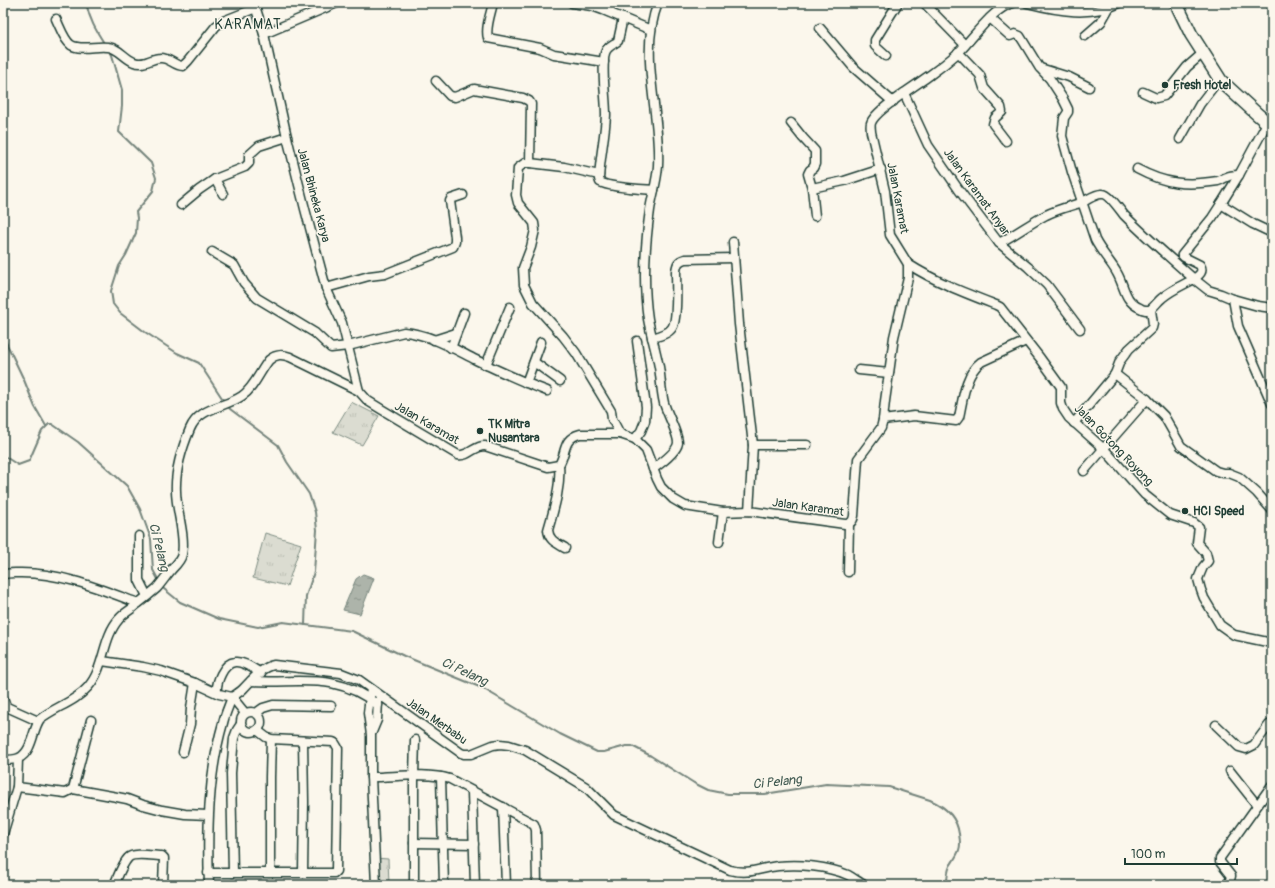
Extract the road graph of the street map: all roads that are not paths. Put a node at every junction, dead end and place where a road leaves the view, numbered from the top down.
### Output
1 (337, 3) edge
2 (493, 3) edge
3 (572, 3) edge
4 (612, 3) edge
5 (658, 3) edge
6 (898, 3) edge
7 (924, 3) edge
8 (1013, 3) edge
9 (1027, 3) edge
10 (1120, 3) edge
11 (1176, 3) edge
12 (255, 6) edge
13 (1109, 8) junction
14 (609, 12) junction
15 (623, 18) junction
16 (990, 18) junction
17 (56, 19) dead end
18 (820, 28) dead end
19 (651, 30) junction
20 (264, 34) junction
21 (1085, 36) dead end
22 (964, 45) junction
23 (958, 52) junction
24 (1203, 53) junction
25 (886, 56) dead end
26 (604, 62) junction
27 (1039, 68) junction
28 (1220, 78) junction
29 (436, 81) dead end
30 (1089, 88) dead end
31 (1143, 92) dead end
32 (904, 93) junction
33 (893, 102) junction
34 (791, 124) dead end
35 (1269, 125) edge
36 (287, 137) junction
37 (1180, 139) dead end
38 (1006, 141) dead end
39 (530, 163) junction
40 (881, 169) junction
41 (1137, 169) dead end
42 (599, 175) junction
43 (1239, 175) junction
44 (215, 179) junction
45 (812, 188) junction
46 (654, 190) junction
47 (223, 194) dead end
48 (463, 195) dead end
49 (1082, 202) junction
50 (1221, 204) junction
51 (181, 205) dead end
52 (815, 216) dead end
53 (1272, 233) edge
54 (733, 242) dead end
55 (999, 244) junction
56 (212, 252) dead end
57 (734, 258) junction
58 (908, 264) junction
59 (1194, 279) junction
60 (326, 288) junction
61 (1233, 299) junction
62 (510, 307) dead end
63 (1272, 308) edge
64 (1150, 310) junction
65 (464, 313) dead end
66 (1080, 329) dead end
67 (456, 333) junction
68 (652, 338) junction
69 (434, 340) junction
70 (637, 341) dead end
71 (541, 342) dead end
72 (1026, 342) junction
73 (348, 346) junction
74 (451, 348) junction
75 (534, 362) junction
76 (486, 365) junction
77 (859, 370) dead end
78 (889, 373) junction
79 (1115, 374) junction
80 (560, 381) dead end
81 (526, 383) junction
82 (547, 390) dead end
83 (359, 391) junction
84 (1148, 399) junction
85 (1272, 404) edge
86 (883, 420) junction
87 (1074, 423) junction
88 (620, 434) junction
89 (635, 439) junction
90 (752, 445) junction
91 (807, 445) dead end
92 (1104, 449) junction
93 (559, 465) junction
94 (654, 469) junction
95 (1084, 471) dead end
96 (1272, 510) edge
97 (749, 511) junction
98 (723, 512) junction
99 (849, 524) junction
100 (139, 536) dead end
101 (719, 542) dead end
102 (565, 548) dead end
103 (848, 572) dead end
104 (3, 575) edge
105 (147, 596) junction
106 (138, 603) junction
107 (1272, 643) edge
108 (102, 661) junction
109 (261, 673) junction
110 (250, 681) junction
111 (195, 683) junction
112 (371, 688) junction
113 (217, 692) junction
114 (379, 694) junction
115 (232, 697) junction
116 (3, 698) edge
117 (370, 698) junction
118 (378, 705) junction
119 (331, 706) dead end
120 (245, 713) junction
121 (256, 713) junction
122 (91, 720) dead end
123 (38, 721) junction
124 (1272, 723) edge
125 (241, 724) junction
126 (1216, 725) dead end
127 (257, 730) junction
128 (371, 735) junction
129 (272, 739) junction
130 (415, 740) dead end
131 (303, 741) junction
132 (183, 752) dead end
133 (18, 759) junction
134 (3, 760) edge
135 (1230, 771) dead end
136 (414, 776) junction
137 (441, 777) junction
138 (371, 778) junction
139 (1272, 785) edge
140 (17, 787) junction
141 (73, 789) junction
142 (472, 792) junction
143 (1258, 805) junction
144 (503, 807) junction
145 (208, 816) junction
146 (3, 834) edge
147 (414, 843) junction
148 (443, 844) junction
149 (474, 844) junction
150 (270, 872) junction
151 (208, 873) junction
152 (233, 873) junction
153 (303, 873) junction
154 (115, 883) dead end
155 (163, 885) edge
156 (209, 885) edge
157 (376, 885) edge
158 (414, 885) edge
159 (444, 885) edge
160 (475, 885) edge
161 (506, 885) edge
162 (537, 885) edge
163 (864, 885) edge
164 (1227, 885) edge

1 - 20 street
2 - 26 street
3 - 14 street
4 - 14 street
5 - 19 street
6 - 25 street
7 - 22 street
8 - 16 street, Jalan Karamat
9 - 13 street
10 - 13 street
11 - 24 highway
12 - 17 street
12 - 20 street, Jalan Bhineka Karya
13 - 21 street
14 - 15 street
15 - 19 street
15 - 26 street
16 - 22 street, Jalan Karamat
16 - 27 street
18 - 33 street
19 - 46 street
20 - 36 street, Jalan Bhineka Karya
22 - 23 street, Jalan Karamat
23 - 32 street, Jalan Karamat
23 - 38 street
24 - 28 highway
24 - 31 street
26 - 42 street
27 - 30 street
27 - 49 street
28 - 35 highway
28 - 37 street
29 - 39 street
32 - 33 street, Jalan Karamat
32 - 55 street, Jalan Karamat Anyar
33 - 40 street, Jalan Karamat
34 - 45 street
35 - 43 street
36 - 44 street
36 - 60 street, Jalan Bhineka Karya
39 - 42 street
39 - 88 street
40 - 45 street
40 - 58 street, Jalan Karamat
41 - 43 street
42 - 46 street
43 - 50 street
44 - 47 street
44 - 51 street
45 - 52 street
46 - 68 street
48 - 60 street
49 - 55 street
49 - 59 street
49 - 64 street
50 - 53 street
50 - 59 street
54 - 57 street
55 - 66 street, Jalan Karamat Anyar
56 - 73 street
57 - 68 street
57 - 90 street
58 - 72 street, Jalan Gotong Royong
58 - 78 street, Jalan Karamat
59 - 61 street
59 - 64 street
60 - 73 street, Jalan Bhineka Karya
61 - 63 street
61 - 85 street
62 - 76 street
64 - 79 street
65 - 67 street
67 - 69 street
67 - 74 street
68 - 94 street
69 - 73 street
69 - 74 street
70 - 89 street
71 - 75 street
72 - 86 street
72 - 87 street, Jalan Gotong Royong
73 - 83 street, Jalan Bhineka Karya
74 - 76 street
75 - 80 street
75 - 81 street
76 - 81 street
77 - 78 street
78 - 86 street, Jalan Karamat
79 - 84 street
79 - 87 street
81 - 82 street
83 - 93 street, Jalan Karamat
83 - 105 street, Jalan Karamat
84 - 92 street
84 - 96 street
86 - 99 street, Jalan Karamat
87 - 92 street, Jalan Gotong Royong
88 - 89 street
88 - 93 street
89 - 94 street, Jalan Karamat
90 - 91 street
90 - 97 street
92 - 95 street
92 - 107 street, Jalan Gotong Royong
93 - 102 street
94 - 98 street, Jalan Karamat
97 - 98 street, Jalan Karamat
97 - 99 street, Jalan Karamat
98 - 101 street
99 - 103 street
100 - 105 street
104 - 106 street
105 - 106 street, Jalan Karamat
106 - 108 street, Jalan Karamat
108 - 111 street
108 - 123 street, Jalan Karamat
109 - 110 street, Jalan Merbabu
109 - 112 street, Jalan Merbabu
109 - 113 street
110 - 115 street, Jalan Merbabu
110 - 117 street
111 - 113 street
111 - 132 street
112 - 114 street, Jalan Merbabu
112 - 117 street
113 - 115 street
114 - 118 street
114 - 163 street, Jalan Merbabu
115 - 120 street
115 - 145 street
116 - 123 street
117 - 118 street
117 - 128 street
118 - 128 street
119 - 121 street
120 - 121 street
120 - 125 street
121 - 127 street
122 - 141 street
123 - 133 street
124 - 126 street
125 - 127 street
125 - 152 street
127 - 129 street
128 - 138 street
129 - 131 street
129 - 150 street
130 - 136 street
131 - 153 street
131 - 153 street
133 - 134 street
133 - 140 street
135 - 143 street
136 - 137 street
136 - 138 street
136 - 147 street
137 - 142 street
137 - 148 street
138 - 157 street
139 - 143 street
140 - 141 street
140 - 146 street
141 - 145 street
142 - 144 street
142 - 149 street
143 - 164 street
144 - 161 street
144 - 162 street
145 - 151 street
147 - 148 street
147 - 158 street
148 - 149 street
148 - 159 street
149 - 160 street
150 - 152 street
150 - 153 street
151 - 152 street
151 - 156 street
154 - 155 street

